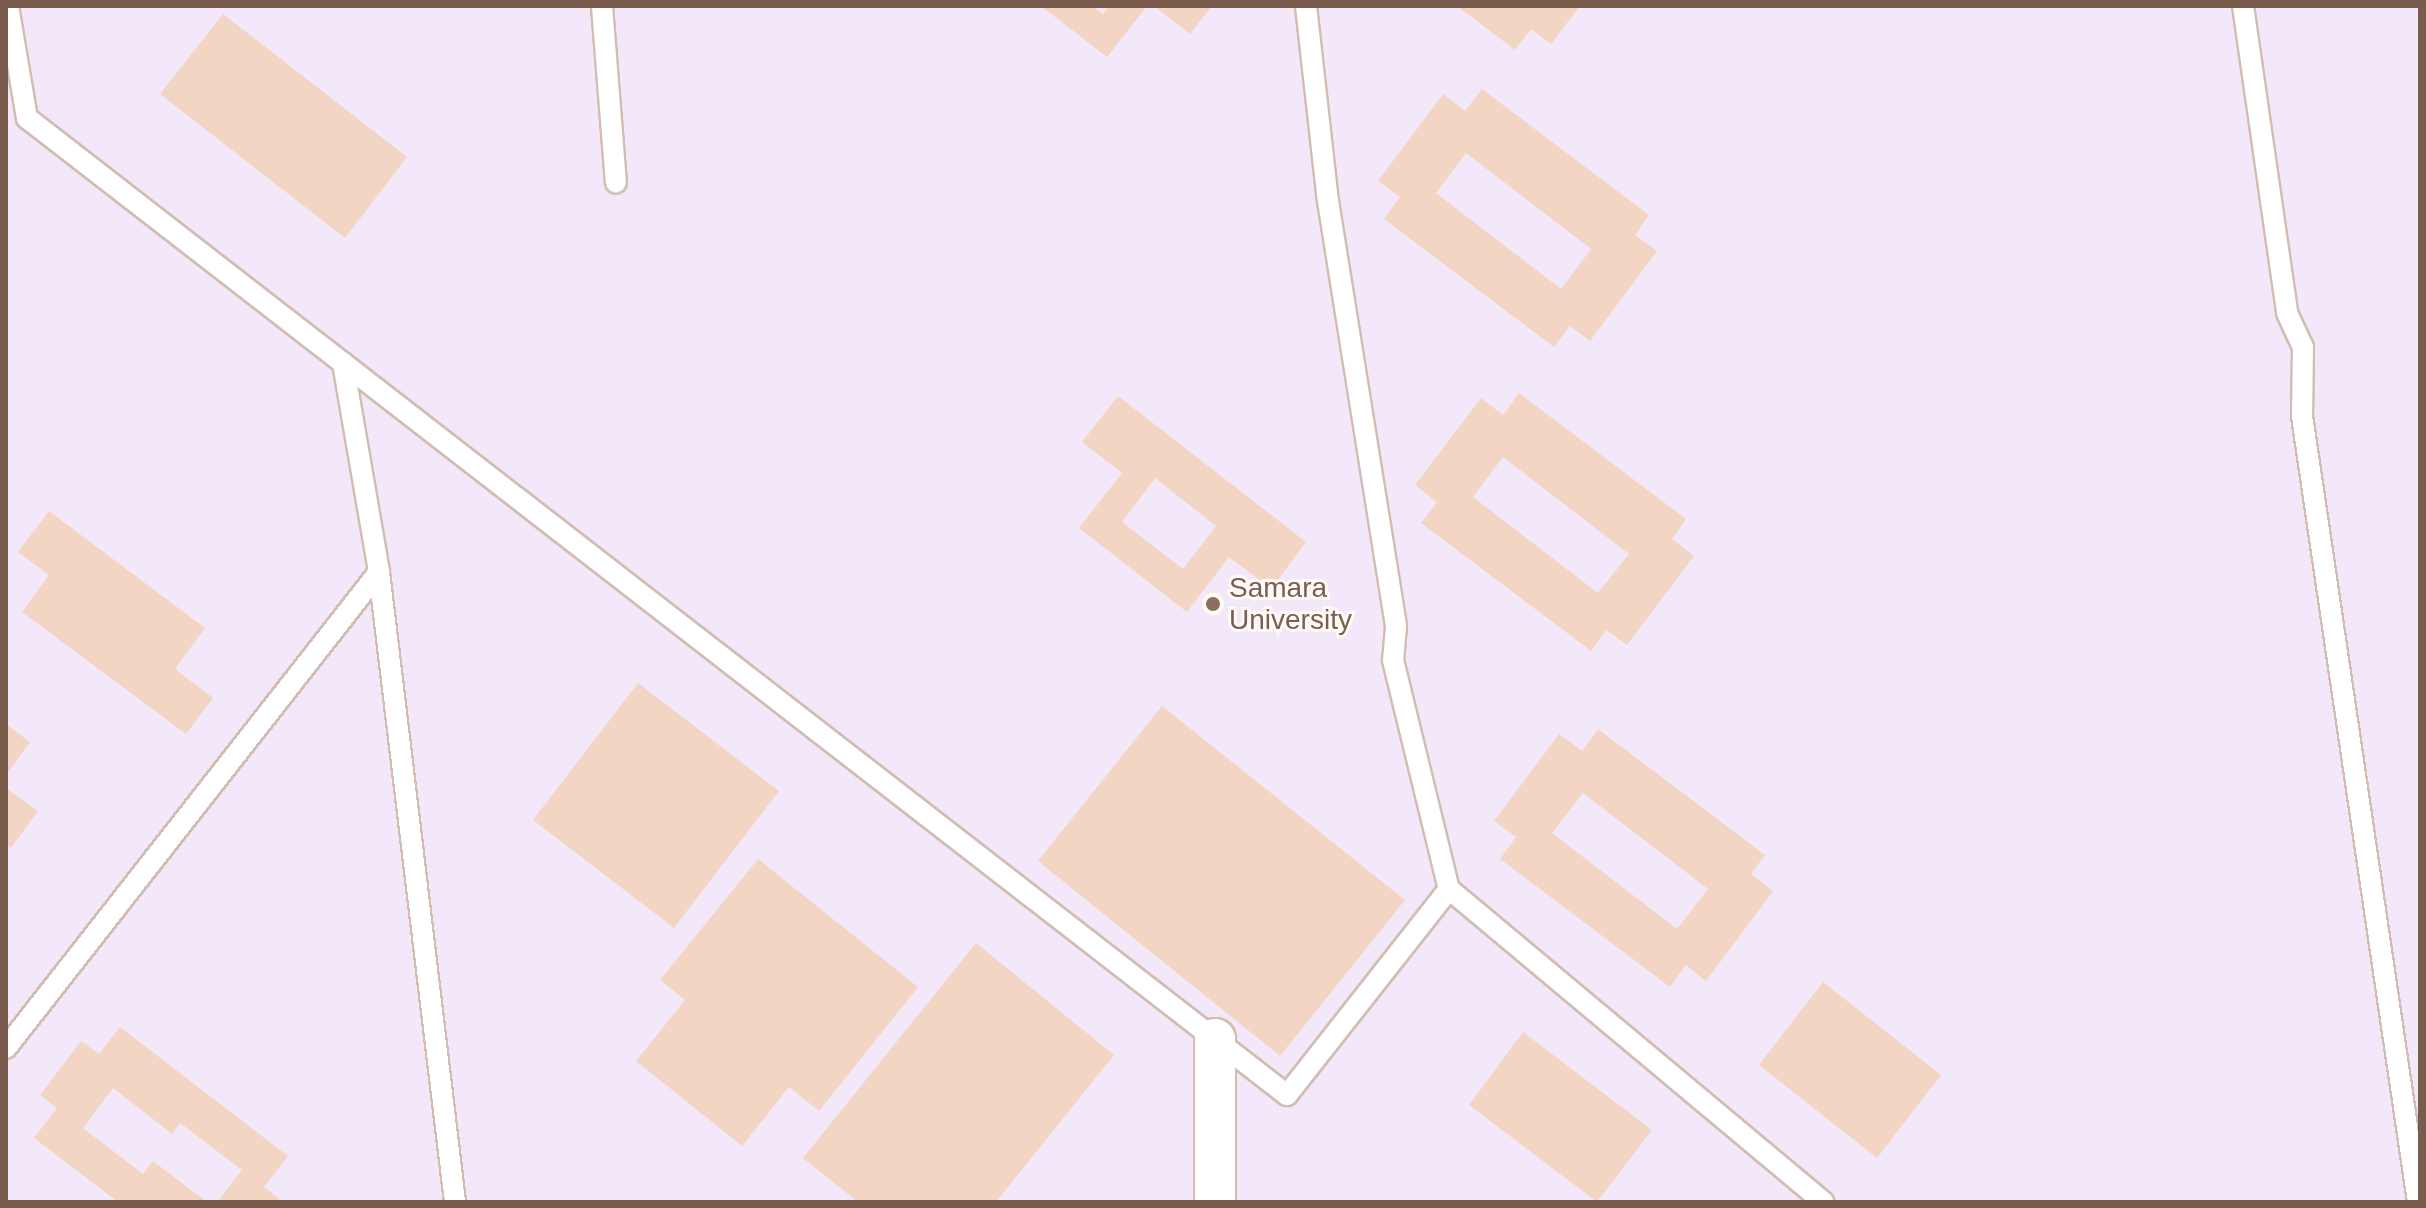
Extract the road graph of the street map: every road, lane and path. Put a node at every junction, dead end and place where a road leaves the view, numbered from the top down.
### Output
1 (8, 6) edge
2 (602, 6) edge
3 (1306, 6) edge
4 (2243, 6) edge
5 (616, 182) dead end
6 (343, 363) junction
7 (379, 572) junction
8 (1449, 889) junction
9 (1215, 1039) junction
10 (6, 1048) edge
11 (455, 1202) edge
12 (1215, 1202) edge
13 (1824, 1202) edge
14 (2418, 1202) edge

1 - 6 lane
2 - 5 lane
3 - 8 lane
4 - 14 lane
6 - 7 lane
6 - 9 lane
7 - 10 lane
7 - 11 lane
8 - 9 lane
8 - 13 lane
9 - 12 street

